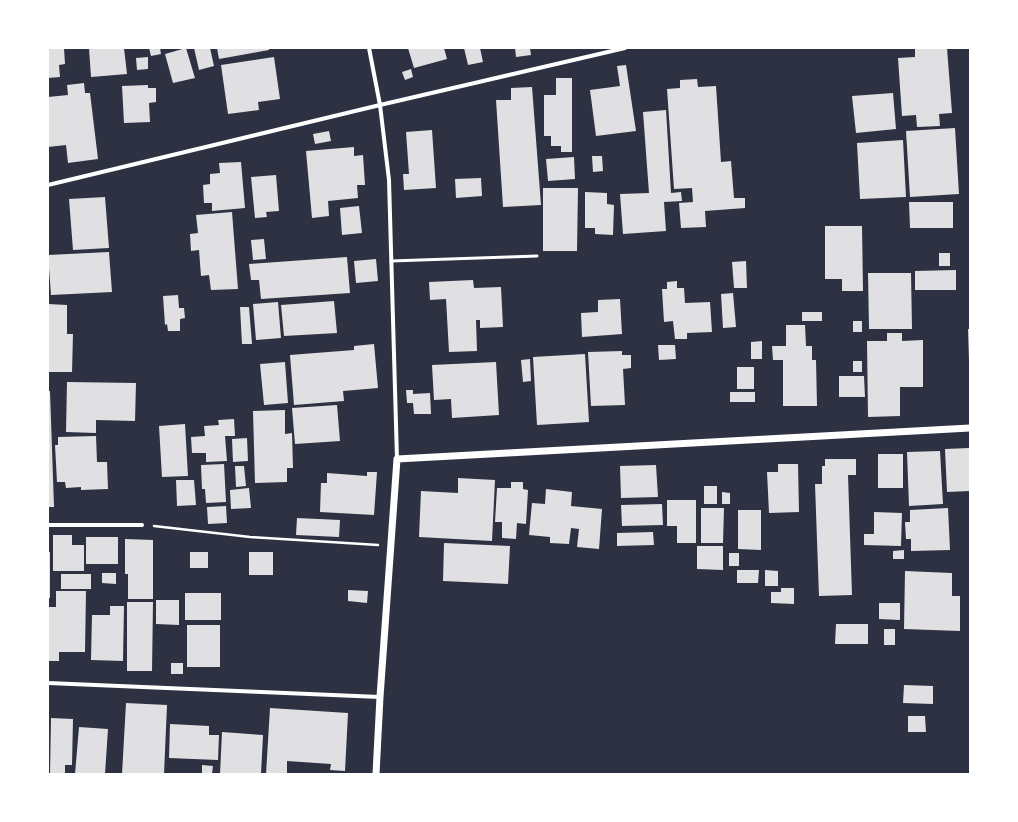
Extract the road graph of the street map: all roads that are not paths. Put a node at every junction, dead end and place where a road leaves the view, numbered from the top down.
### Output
1 (369, 48) edge
2 (625, 48) edge
3 (380, 105) junction
4 (48, 185) edge
5 (537, 256) dead end
6 (391, 261) junction
7 (970, 428) edge
8 (397, 459) junction
9 (48, 525) edge
10 (142, 525) road end
11 (48, 683) edge
12 (380, 697) junction
13 (376, 774) edge

1 - 3 street
2 - 3 street
3 - 4 street
3 - 6 street
5 - 6 lane
6 - 8 street
7 - 8 street
8 - 12 street
9 - 10 street
11 - 12 street
12 - 13 street

